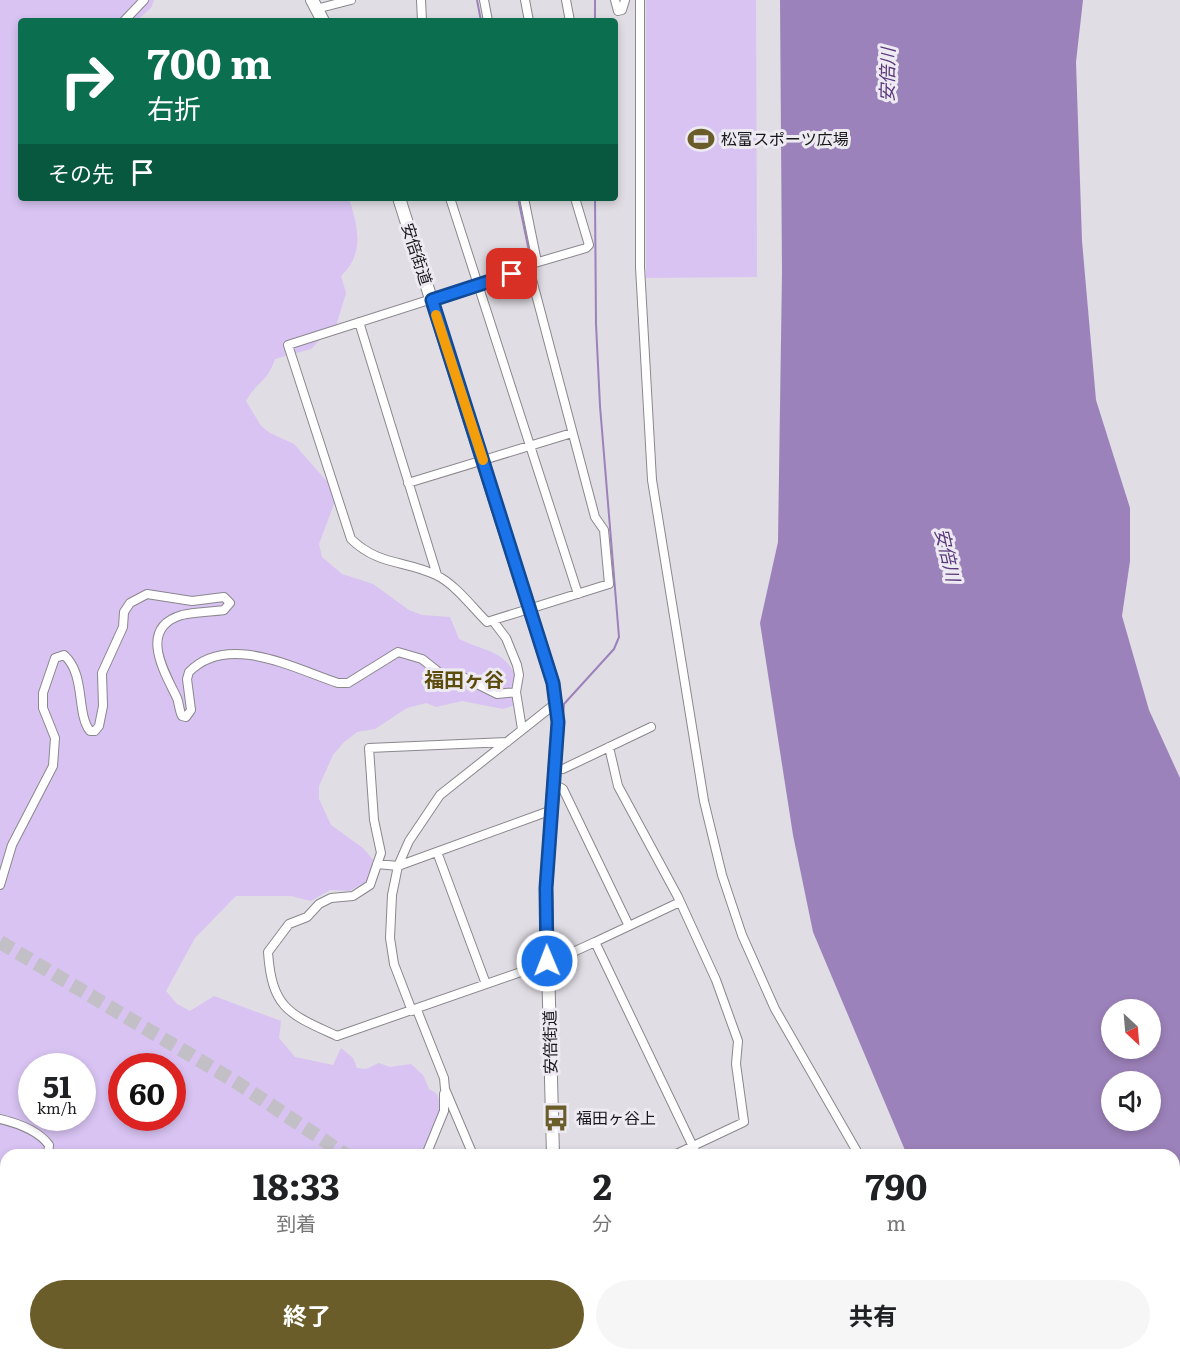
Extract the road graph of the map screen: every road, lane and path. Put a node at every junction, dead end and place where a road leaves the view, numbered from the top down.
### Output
1 (144, 0) edge
2 (351, 0) edge
3 (421, 0) edge
4 (484, 0) edge
5 (525, 0) edge
6 (566, 0) edge
7 (615, 0) edge
8 (625, 0) edge
9 (640, 0) edge
10 (314, 4) edge
11 (127, 18) edge
12 (321, 18) edge
13 (422, 18) edge
14 (487, 18) edge
15 (528, 18) edge
16 (569, 18) edge
17 (400, 201) edge
18 (451, 201) edge
19 (524, 201) edge
20 (576, 201) edge
21 (532, 266) junction
22 (478, 286) junction
23 (432, 300) junction
24 (359, 322) junction
25 (572, 433) junction
26 (530, 447) junction
27 (483, 460) junction
28 (408, 483) junction
29 (437, 575) junction
30 (578, 594) junction
31 (531, 609) junction
32 (493, 621) junction
33 (516, 692) junction
34 (556, 703) junction
35 (651, 727) dead end
36 (522, 729) junction
37 (507, 742) junction
38 (609, 747) junction
39 (555, 769) junction
40 (554, 784) junction
41 (552, 810) junction
42 (436, 852) junction
43 (377, 864) junction
44 (398, 866) junction
45 (0, 885) edge
46 (680, 902) junction
47 (629, 926) junction
48 (595, 942) junction
49 (547, 961) junction
50 (486, 984) junction
51 (414, 1011) junction
52 (445, 1089) junction
53 (0, 1119) edge
54 (692, 1146) junction
55 (50, 1149) edge
56 (428, 1149) edge
57 (470, 1149) edge
58 (554, 1149) edge
59 (686, 1149) edge
60 (694, 1149) edge
61 (856, 1149) edge

1 - 11 street
2 - 10 street
3 - 13 street
4 - 14 street
5 - 15 street
6 - 16 street
7 - 8 street
9 - 61 street
10 - 12 main road
17 - 23 main road, 安倍街道
18 - 22 street
19 - 21 street
20 - 21 street
21 - 22 street
21 - 25 street
22 - 23 street
22 - 26 street
23 - 24 street
23 - 27 main road, 安倍街道
24 - 28 street
24 - 29 street
25 - 26 street
25 - 30 street
26 - 27 street
26 - 30 street
27 - 28 street
27 - 31 main road, 安倍街道
28 - 29 street
29 - 32 street
30 - 31 street
31 - 32 street
31 - 34 main road, 安倍街道
32 - 33 street
33 - 36 street
33 - 45 street
34 - 36 street
34 - 39 main road, 安倍街道
35 - 38 street
36 - 37 street
37 - 43 street
37 - 44 street
38 - 39 street
38 - 46 street
39 - 40 main road, 安倍街道
40 - 41 main road, 安倍街道
40 - 47 street
41 - 42 street
41 - 49 main road, 安倍街道
42 - 44 street
42 - 50 street
43 - 44 street
43 - 51 street
44 - 51 street
46 - 47 street
46 - 54 street
47 - 48 street
48 - 49 street
48 - 54 street
49 - 50 street
49 - 58 main road, 安倍街道
50 - 51 street
51 - 52 street
52 - 56 street
52 - 57 street
53 - 55 street
54 - 59 street
54 - 60 street

